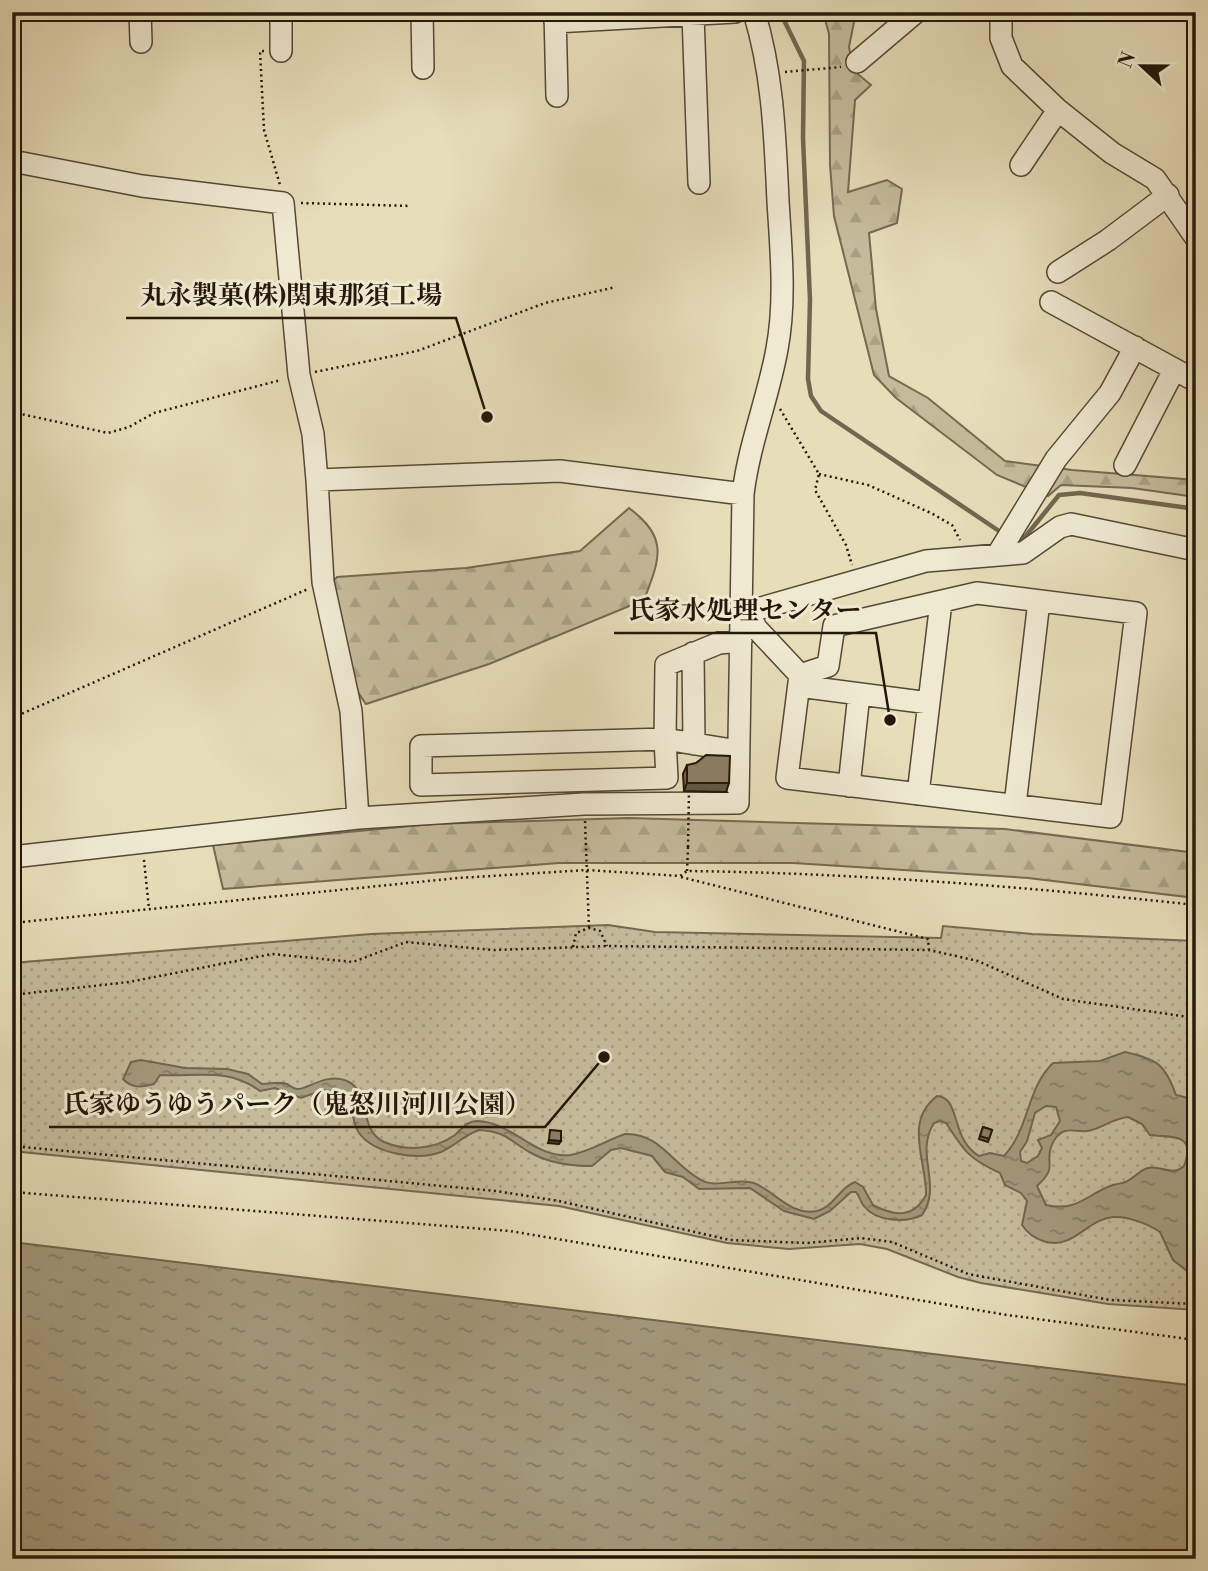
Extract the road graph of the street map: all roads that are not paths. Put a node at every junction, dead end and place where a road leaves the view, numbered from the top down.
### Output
1 (140, 12) edge
2 (281, 12) edge
3 (422, 12) edge
4 (735, 12) edge
5 (754, 12) edge
6 (916, 12) edge
7 (1001, 12) edge
8 (693, 15) junction
9 (555, 17) edge
10 (141, 42) dead end
11 (281, 51) road end
12 (847, 65) road end
13 (423, 68) dead end
14 (557, 96) dead end
15 (1058, 110) junction
16 (12, 161) edge
17 (1021, 165) dead end
18 (699, 183) dead end
19 (1168, 195) junction
20 (1196, 239) edge
21 (1058, 272) dead end
22 (1051, 302) dead end
23 (1135, 347) junction
24 (1174, 370) junction
25 (1196, 381) edge
26 (1125, 465) dead end
27 (317, 480) junction
28 (743, 494) junction
29 (1004, 543) junction
30 (1196, 550) edge
31 (1039, 601) junction
32 (941, 602) junction
33 (745, 614) junction
34 (741, 641) junction
35 (693, 653) junction
36 (800, 681) junction
37 (859, 694) junction
38 (929, 704) junction
39 (665, 739) junction
40 (694, 744) junction
41 (738, 751) junction
42 (849, 786) junction
43 (918, 794) junction
44 (1015, 805) junction
45 (358, 818) junction
46 (12, 857) edge

1 - 10 street
2 - 11 street
3 - 13 street
4 - 8 street
5 - 28 street
6 - 12 street
7 - 15 street
8 - 9 street
8 - 18 street
9 - 14 street
15 - 17 street
15 - 19 street
16 - 27 street
19 - 20 street
19 - 21 street
22 - 23 street
23 - 24 street
23 - 29 street
24 - 25 street
24 - 26 street
27 - 28 street
27 - 45 street
28 - 33 street
29 - 30 street
29 - 33 street
31 - 32 street
31 - 44 street
31 - 44 street
32 - 36 street
32 - 38 street
33 - 34 street
33 - 36 street
34 - 35 street
34 - 41 street
35 - 39 street
35 - 40 street
36 - 37 street
36 - 42 street
37 - 38 street
37 - 42 street
38 - 43 street
39 - 39 street
39 - 40 street
40 - 41 street
41 - 45 street
42 - 43 street
43 - 44 street
45 - 46 street

